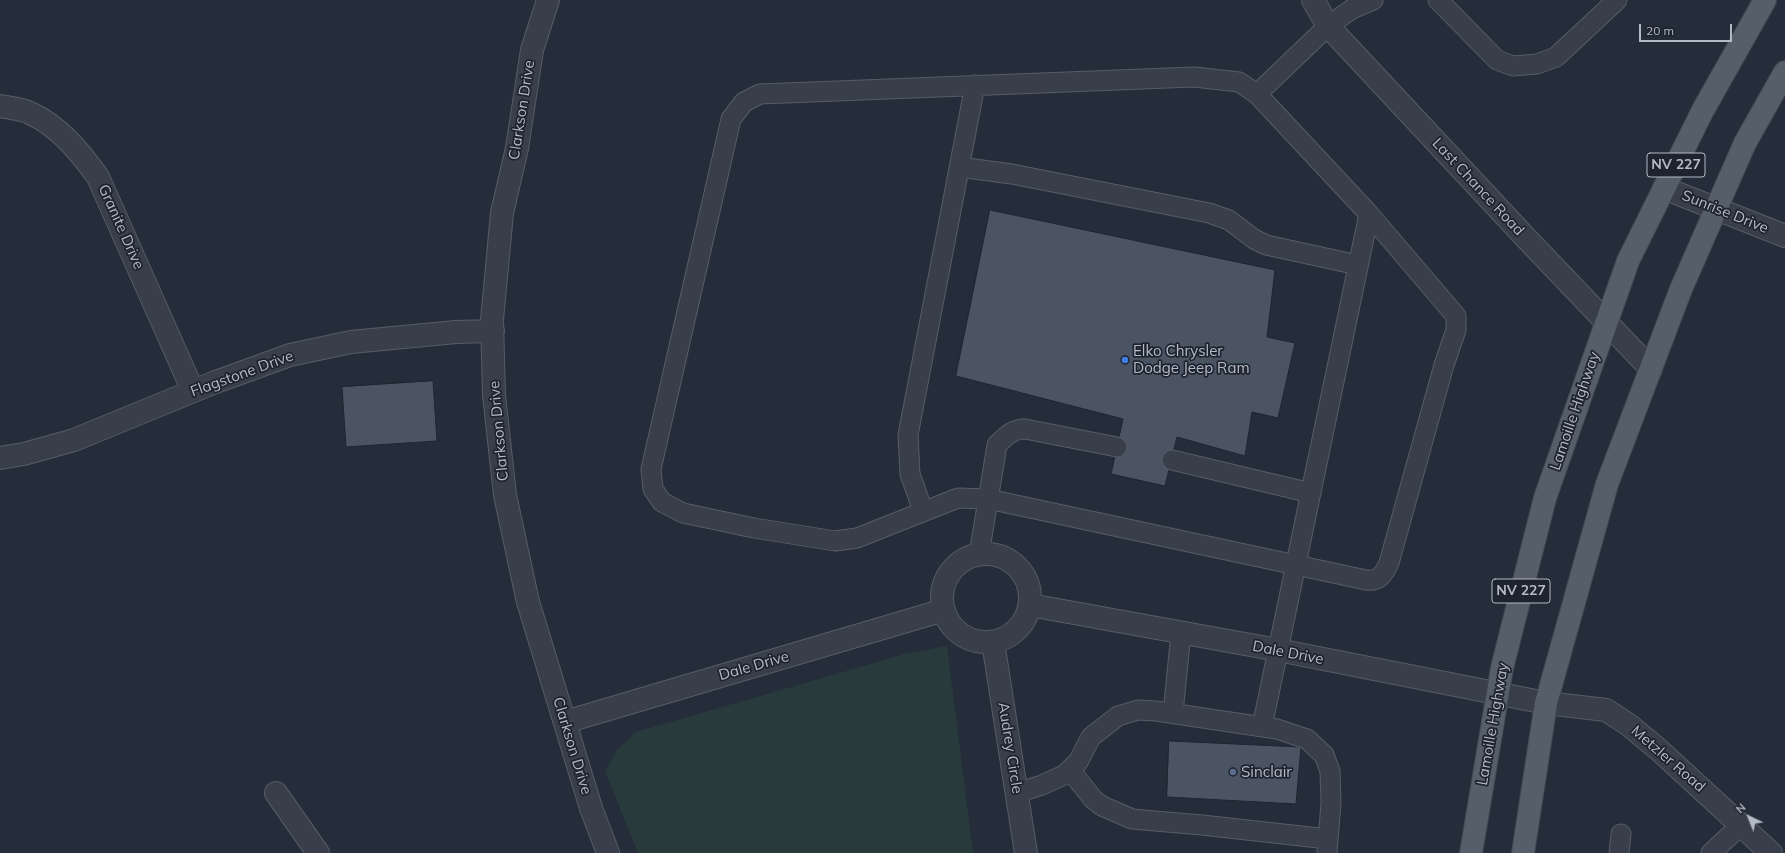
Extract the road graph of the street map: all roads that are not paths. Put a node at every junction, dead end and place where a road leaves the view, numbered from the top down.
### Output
1 (548, 0) edge
2 (1313, 0) edge
3 (1372, 0) edge
4 (1438, 0) edge
5 (1617, 0) edge
6 (1765, 0) edge
7 (1328, 26) junction
8 (1785, 72) edge
9 (975, 85) junction
10 (1257, 94) junction
11 (0, 106) edge
12 (959, 167) junction
13 (1664, 188) junction
14 (1716, 209) junction
15 (1369, 214) junction
16 (1785, 236) edge
17 (1358, 265) junction
18 (1606, 322) junction
19 (493, 331) junction
20 (1651, 369) junction
21 (193, 391) junction
22 (1117, 447) dead end
23 (0, 458) edge
24 (1172, 460) dead end
25 (1311, 493) junction
26 (988, 499) junction
27 (922, 511) junction
28 (979, 555) junction
29 (1296, 564) junction
30 (1030, 604) junction
31 (944, 610) junction
32 (1181, 633) junction
33 (993, 642) junction
34 (1278, 650) junction
35 (1498, 694) junction
36 (1546, 703) junction
37 (1172, 713) junction
38 (565, 722) junction
39 (1262, 727) junction
40 (1070, 770) junction
41 (276, 793) dead end
42 (1017, 793) junction
43 (1741, 825) junction
44 (1621, 834) dead end
45 (1327, 846) edge
46 (318, 853) edge
47 (608, 853) edge
48 (1026, 853) edge
49 (1471, 853) edge
50 (1523, 853) edge
51 (1619, 853) edge
52 (1711, 853) edge
53 (1771, 853) edge

1 - 19 street, Clarkson Drive
2 - 7 street, Last Chance Road
3 - 7 lane
4 - 5 lane
6 - 13 main road, Lamoille Highway / NV 227
7 - 10 lane
7 - 18 street, Last Chance Road
8 - 14 main road
9 - 10 lane
9 - 12 lane
9 - 27 lane
10 - 15 lane
11 - 21 street, Granite Drive
12 - 17 lane
12 - 27 lane
13 - 14 street, Sunrise Drive
13 - 18 main road, Lamoille Highway / NV 227
14 - 16 street, Sunrise Drive
14 - 20 main road
15 - 17 lane
15 - 29 lane
17 - 25 lane
18 - 20 street, Last Chance Road
18 - 35 main road, Lamoille Highway / NV 227
19 - 21 street, Flagstone Drive
19 - 38 street, Clarkson Drive
20 - 36 main road
21 - 23 street, Flagstone Drive
22 - 26 lane
24 - 25 lane
25 - 29 lane
26 - 27 lane
26 - 28 lane
26 - 29 lane
28 - 30 street
28 - 31 street
29 - 34 lane
30 - 32 street, Dale Drive
30 - 33 street
31 - 33 street
31 - 38 street, Dale Drive
32 - 34 street, Dale Drive
32 - 37 lane
33 - 42 street, Audrey Circle
34 - 35 street, Dale Drive
34 - 39 lane
35 - 36 street, Dale Drive
35 - 49 main road, Lamoille Highway / NV 227
36 - 43 street, Metzler Road
36 - 50 main road
37 - 39 lane
37 - 40 lane
38 - 47 street, Clarkson Drive
39 - 45 lane
40 - 42 lane
40 - 45 lane
41 - 46 street
42 - 48 street, Audrey Circle
43 - 52 lane
43 - 53 street, Metzler Road
44 - 51 lane

